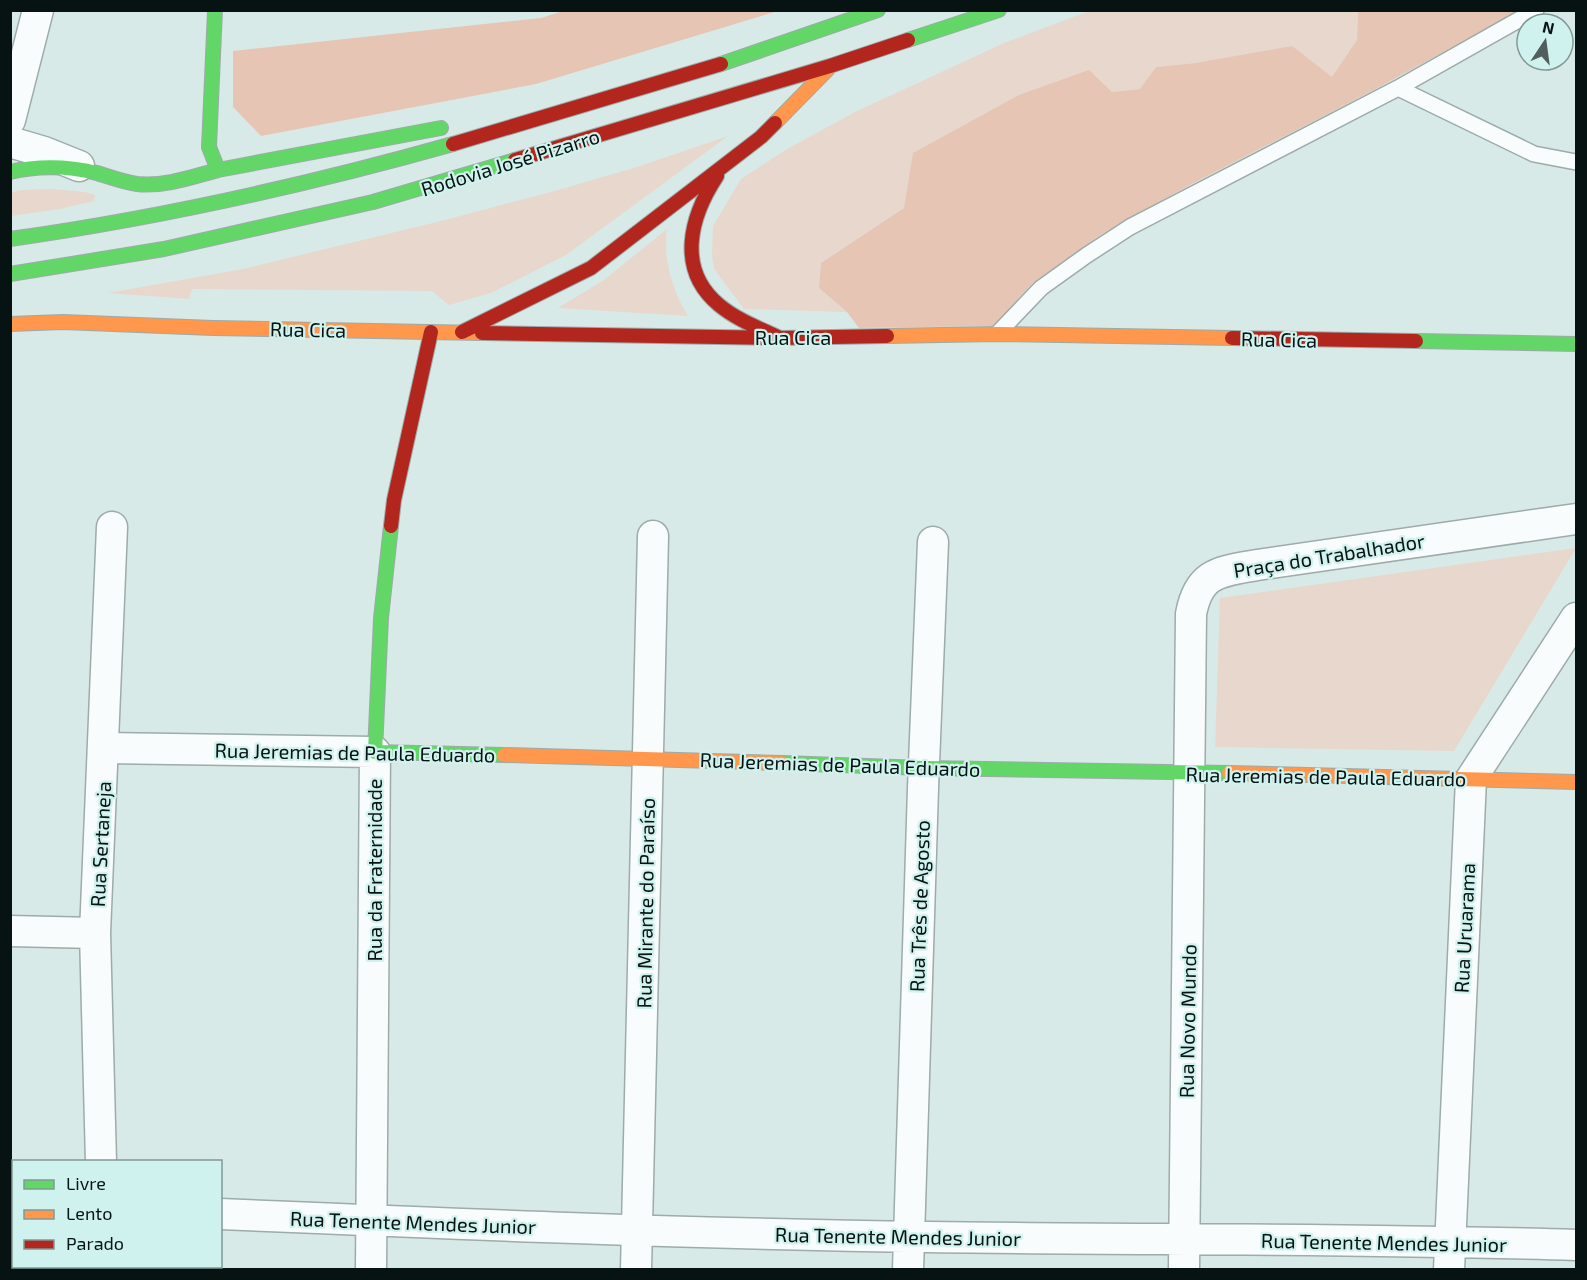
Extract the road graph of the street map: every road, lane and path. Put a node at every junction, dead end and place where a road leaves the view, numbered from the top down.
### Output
1 (38, 10) edge
2 (215, 10) edge
3 (871, 10) edge
4 (878, 10) edge
5 (999, 10) edge
6 (1536, 10) edge
7 (830, 66) junction
8 (1398, 88) junction
9 (540, 104) dead end
10 (10, 120) edge
11 (454, 125) dead end
12 (10, 142) edge
13 (1576, 162) edge
14 (725, 165) junction
15 (218, 170) junction
16 (10, 172) edge
17 (95, 173) junction
18 (10, 239) edge
19 (10, 274) edge
20 (10, 324) edge
21 (431, 332) junction
22 (462, 332) junction
23 (997, 334) junction
24 (780, 338) junction
25 (1576, 344) edge
26 (1576, 519) edge
27 (112, 527) dead end
28 (653, 536) dead end
29 (933, 542) dead end
30 (1576, 618) edge
31 (104, 748) junction
32 (375, 752) junction
33 (648, 758) junction
34 (924, 768) junction
35 (1190, 772) junction
36 (1471, 779) junction
37 (1576, 782) edge
38 (10, 931) edge
39 (95, 933) junction
40 (101, 1160) edge
41 (222, 1214) edge
42 (372, 1221) junction
43 (637, 1230) junction
44 (909, 1237) junction
45 (1185, 1240) junction
46 (1576, 1245) edge
47 (1449, 1255) edge
48 (370, 1269) edge
49 (636, 1269) edge
50 (908, 1269) edge
51 (1184, 1269) edge

1 - 10 street
2 - 15 street
3 - 9 street
4 - 18 street, Rodovia José Pizarro
5 - 7 street, Rodovia José Pizarro
6 - 8 lane
7 - 14 street
7 - 19 street, Rodovia José Pizarro
8 - 13 lane
8 - 23 lane
11 - 15 street
12 - 17 street
14 - 22 street
14 - 24 street
15 - 17 street
16 - 17 street
20 - 21 street, Rua Cica
21 - 22 street, Rua Cica
21 - 32 street, Rua da Fraternidade
22 - 24 street, Rua Cica
23 - 24 street, Rua Cica
23 - 25 street, Rua Cica
26 - 35 street, Praça do Trabalhador
27 - 31 street, Rua Sertaneja
28 - 33 street, Rua Mirante do Paraíso
29 - 34 street, Rua Três de Agosto
30 - 36 street
31 - 32 street, Rua Jeremias de Paula Eduardo
31 - 39 street, Rua Sertaneja
32 - 33 street, Rua Jeremias de Paula Eduardo
32 - 42 street, Rua da Fraternidade
33 - 34 street, Rua Jeremias de Paula Eduardo
33 - 43 street, Rua Mirante do Paraíso
34 - 35 street, Rua Jeremias de Paula Eduardo
34 - 44 street, Rua Três de Agosto
35 - 36 street, Rua Jeremias de Paula Eduardo
35 - 45 street, Rua Novo Mundo
36 - 37 street, Rua Jeremias de Paula Eduardo
36 - 47 street, Rua Uruarama
38 - 39 street
39 - 40 street, Rua Sertaneja
41 - 42 street, Rua Tenente Mendes Junior
42 - 43 street, Rua Tenente Mendes Junior
42 - 48 street, Rua da Fraternidade
43 - 44 street, Rua Tenente Mendes Junior
43 - 49 street, Rua Mirante do Paraíso
44 - 45 street, Rua Tenente Mendes Junior
44 - 50 street, Rua Três de Agosto
45 - 47 street, Rua Tenente Mendes Junior
45 - 51 street, Rua Novo Mundo
46 - 47 street, Rua Tenente Mendes Junior

